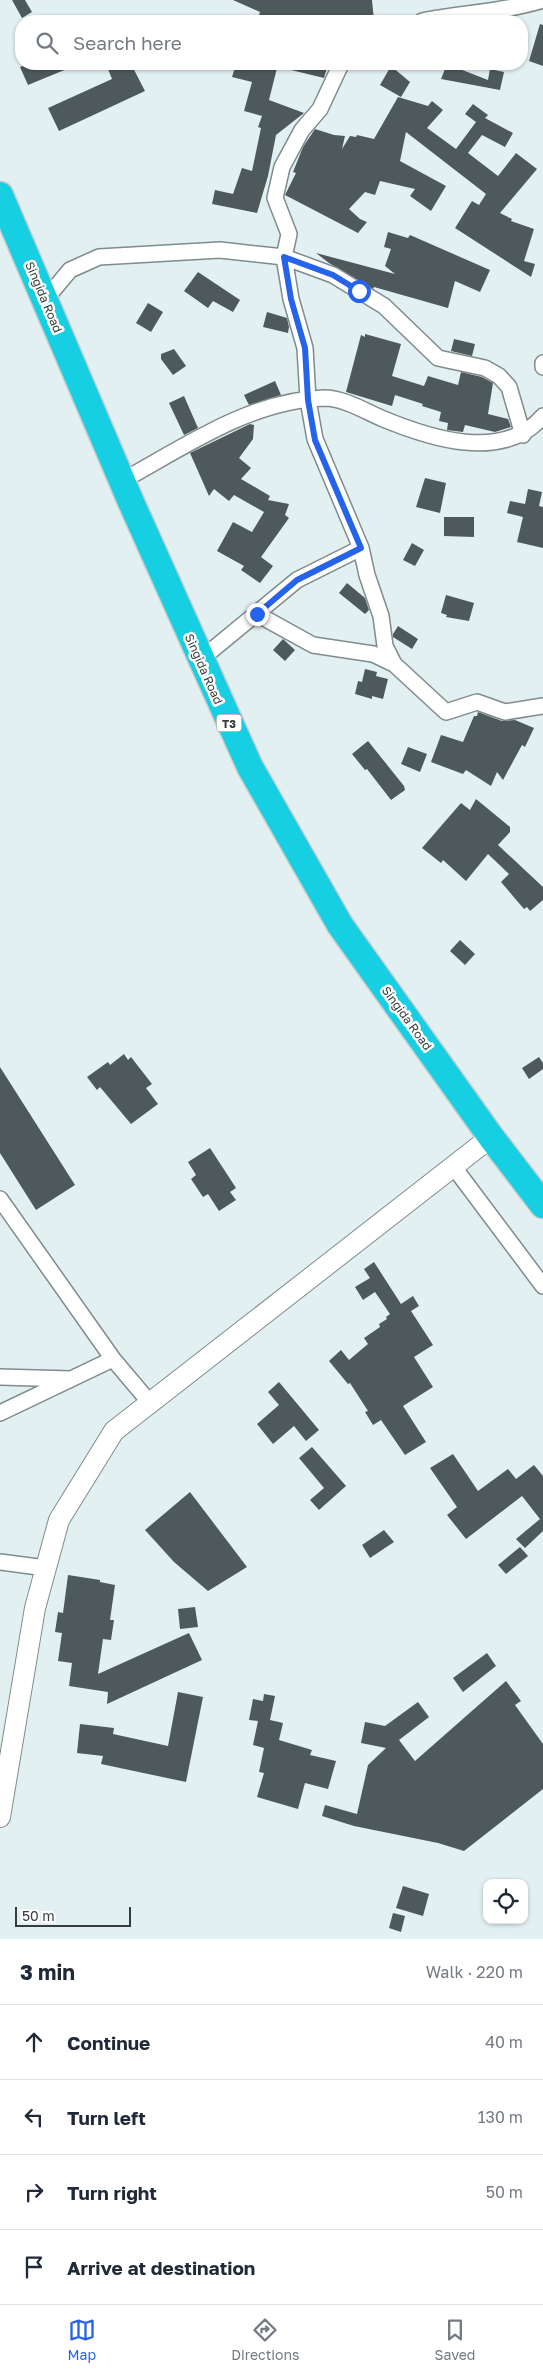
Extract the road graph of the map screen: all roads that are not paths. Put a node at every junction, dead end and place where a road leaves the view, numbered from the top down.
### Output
1 (543, 0) edge
2 (450, 15) edge
3 (338, 70) edge
4 (0, 195) edge
5 (284, 257) junction
6 (45, 300) junction
7 (543, 363) edge
8 (543, 367) edge
9 (308, 400) junction
10 (543, 416) edge
11 (522, 435) junction
12 (122, 481) junction
13 (361, 548) junction
14 (257, 614) junction
15 (200, 660) junction
16 (394, 664) junction
17 (543, 706) edge
18 (491, 1137) junction
19 (453, 1166) junction
20 (0, 1199) edge
21 (543, 1205) edge
22 (543, 1286) edge
23 (113, 1359) junction
24 (0, 1377) edge
25 (73, 1379) junction
26 (151, 1404) junction
27 (0, 1413) edge
28 (0, 1562) edge
29 (46, 1568) junction
30 (0, 1816) edge

1 - 2 street
3 - 5 street
4 - 6 highway, Singida Road / T3
5 - 6 street
5 - 9 street
5 - 11 street
6 - 12 highway, Singida Road / T3
7 - 8 street
9 - 11 street
9 - 12 street
9 - 13 street
10 - 11 street
12 - 15 highway, Singida Road / T3
13 - 14 street
13 - 16 street
14 - 15 street
14 - 16 street
15 - 18 highway, Singida Road / T3
16 - 17 street
18 - 19 street
18 - 21 highway, Singida Road / T3
19 - 22 street
19 - 26 street
20 - 23 street
23 - 25 street
23 - 26 street
24 - 25 street
25 - 27 street
26 - 29 street
28 - 29 street
29 - 30 street

